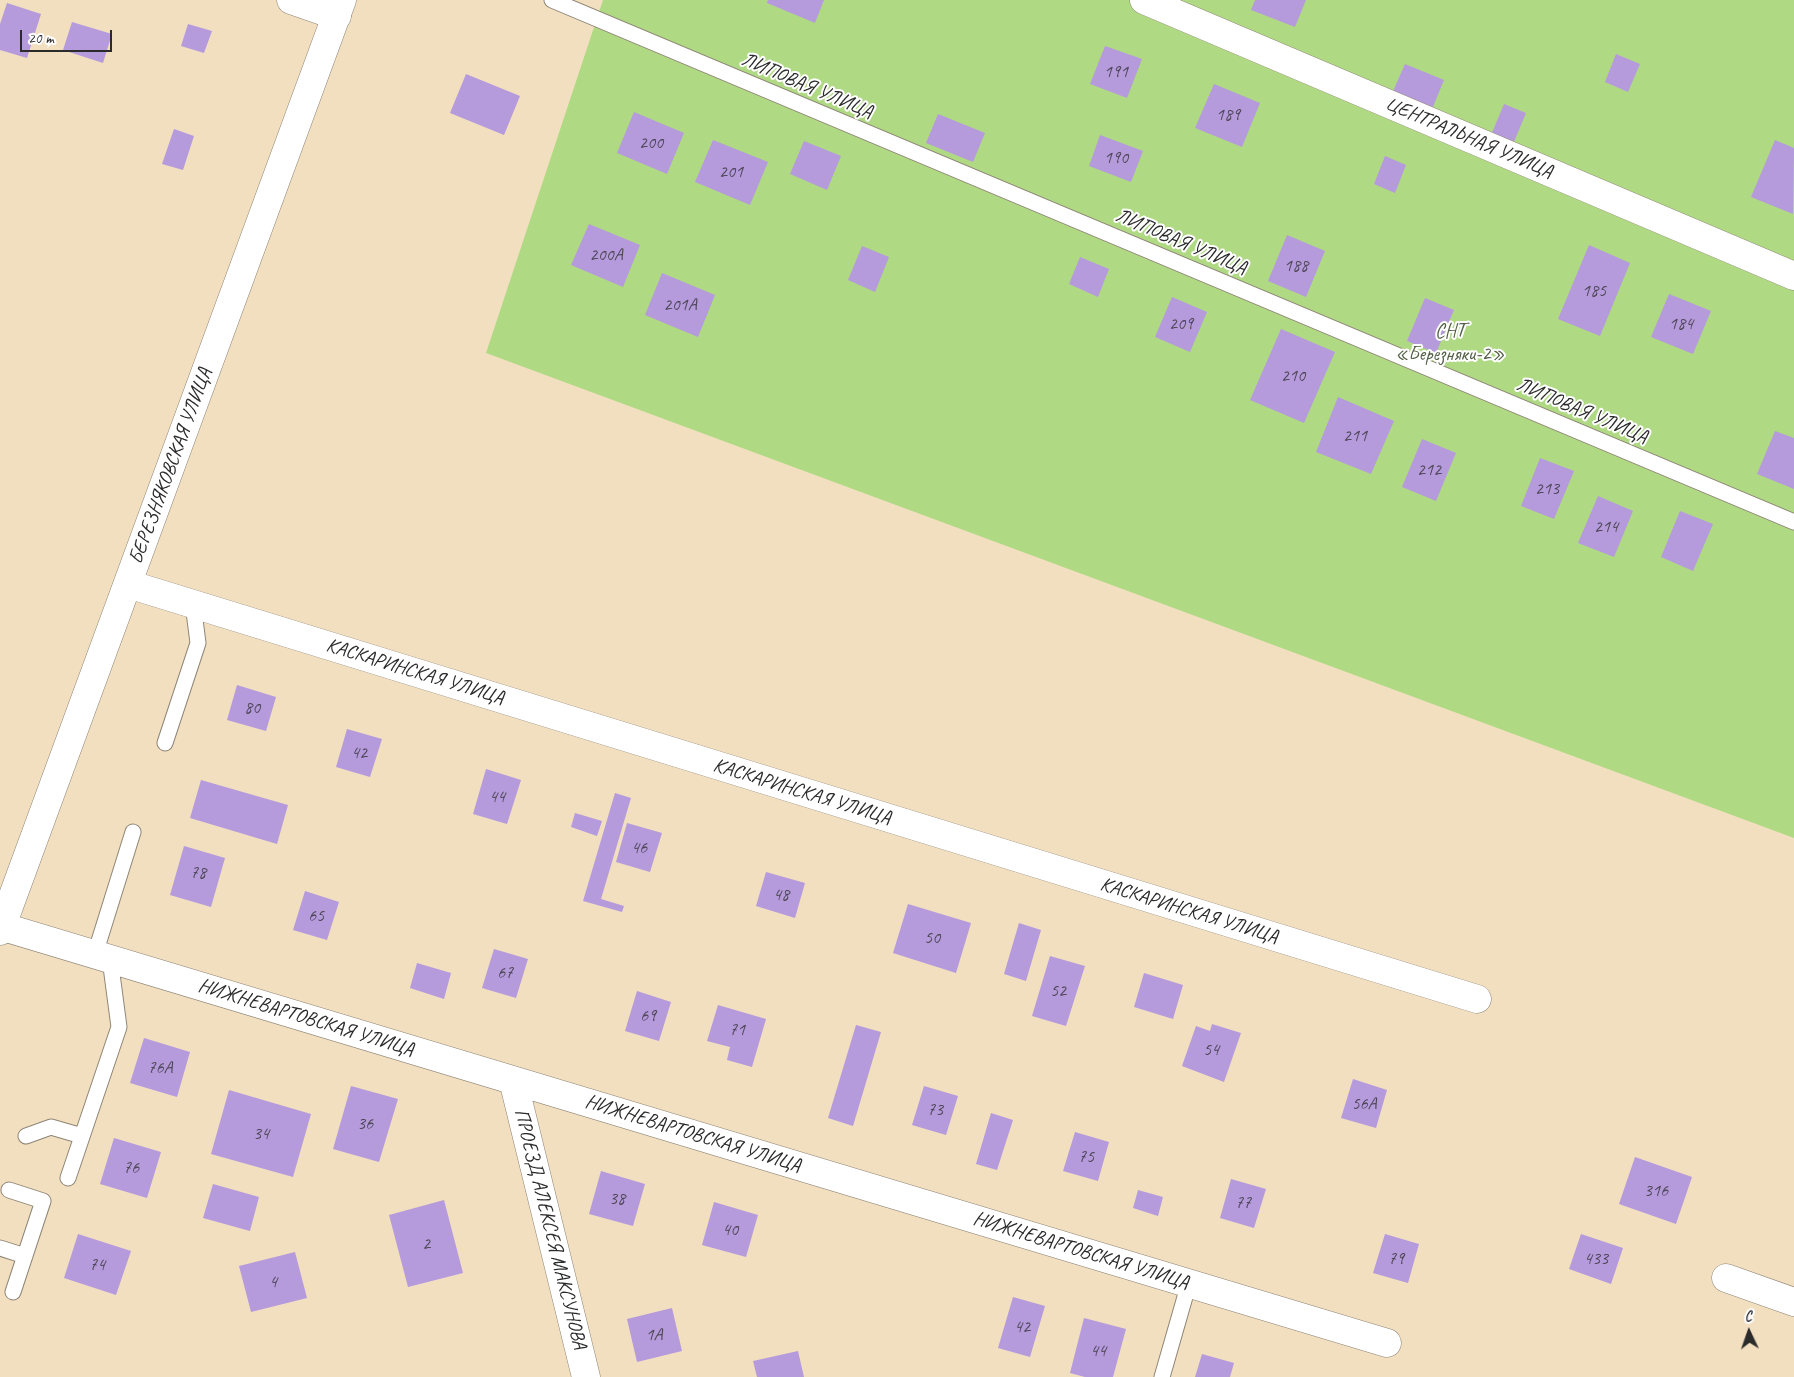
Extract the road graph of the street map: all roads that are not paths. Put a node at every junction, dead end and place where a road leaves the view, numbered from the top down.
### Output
1 (291, 0) edge
2 (552, 0) edge
3 (1144, 0) edge
4 (339, 8) edge
5 (1794, 276) edge
6 (1794, 522) edge
7 (128, 584) junction
8 (193, 604) junction
9 (165, 743) dead end
10 (133, 832) dead end
11 (0, 928) edge
12 (102, 956) junction
13 (1477, 999) dead end
14 (514, 1080) junction
15 (26, 1136) dead end
16 (82, 1136) junction
17 (68, 1178) dead end
18 (9, 1190) dead end
19 (0, 1248) edge
20 (25, 1256) junction
21 (1726, 1278) dead end
22 (1189, 1283) junction
23 (13, 1292) dead end
24 (1794, 1302) edge
25 (1387, 1343) dead end
26 (586, 1377) edge
27 (1162, 1377) edge

1 - 4 street
2 - 6 lane, ЛИПОВАЯ УЛИЦА
3 - 5 street, ЦЕНТРАЛЬНАЯ УЛИЦА
4 - 7 street, БЕРЕЗНЯКОВСКАЯ УЛИЦА
7 - 8 street, КАСКАРИНСКАЯ УЛИЦА
7 - 11 street, БЕРЕЗНЯКОВСКАЯ УЛИЦА
8 - 9 lane
8 - 13 street, КАСКАРИНСКАЯ УЛИЦА
10 - 12 lane
11 - 12 street, НИЖНЕВАРТОВСКАЯ УЛИЦА
12 - 14 street, НИЖНЕВАРТОВСКАЯ УЛИЦА
12 - 16 lane
14 - 22 street, НИЖНЕВАРТОВСКАЯ УЛИЦА
14 - 26 street, ПРОЕЗД АЛЕКСЕЯ МАКСУНОВА
15 - 16 lane
16 - 17 lane
18 - 20 lane
19 - 20 lane
20 - 23 lane
21 - 24 street
22 - 25 street, НИЖНЕВАРТОВСКАЯ УЛИЦА
22 - 27 lane

